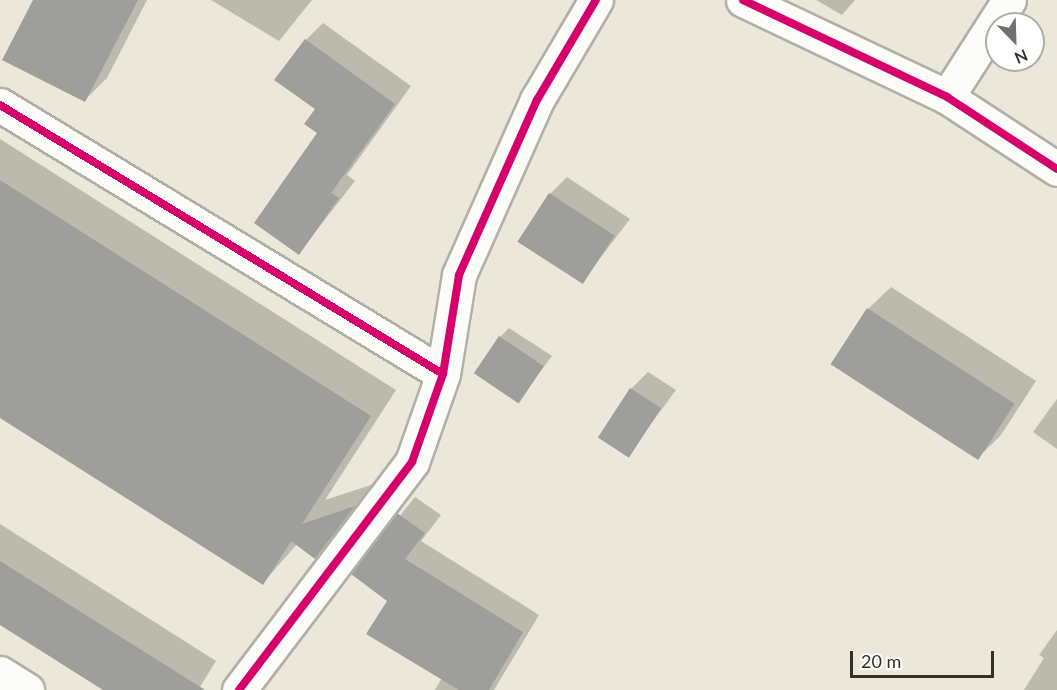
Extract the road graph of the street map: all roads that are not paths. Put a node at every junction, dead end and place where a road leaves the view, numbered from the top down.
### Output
1 (596, 0) edge
2 (743, 0) edge
3 (1008, 0) edge
4 (947, 98) junction
5 (0, 105) edge
6 (1057, 169) edge
7 (443, 374) junction
8 (0, 673) edge
9 (27, 690) edge
10 (239, 690) edge

1 - 7 street
2 - 4 street
3 - 4 street
4 - 6 street
5 - 7 street
7 - 10 street
8 - 9 street

